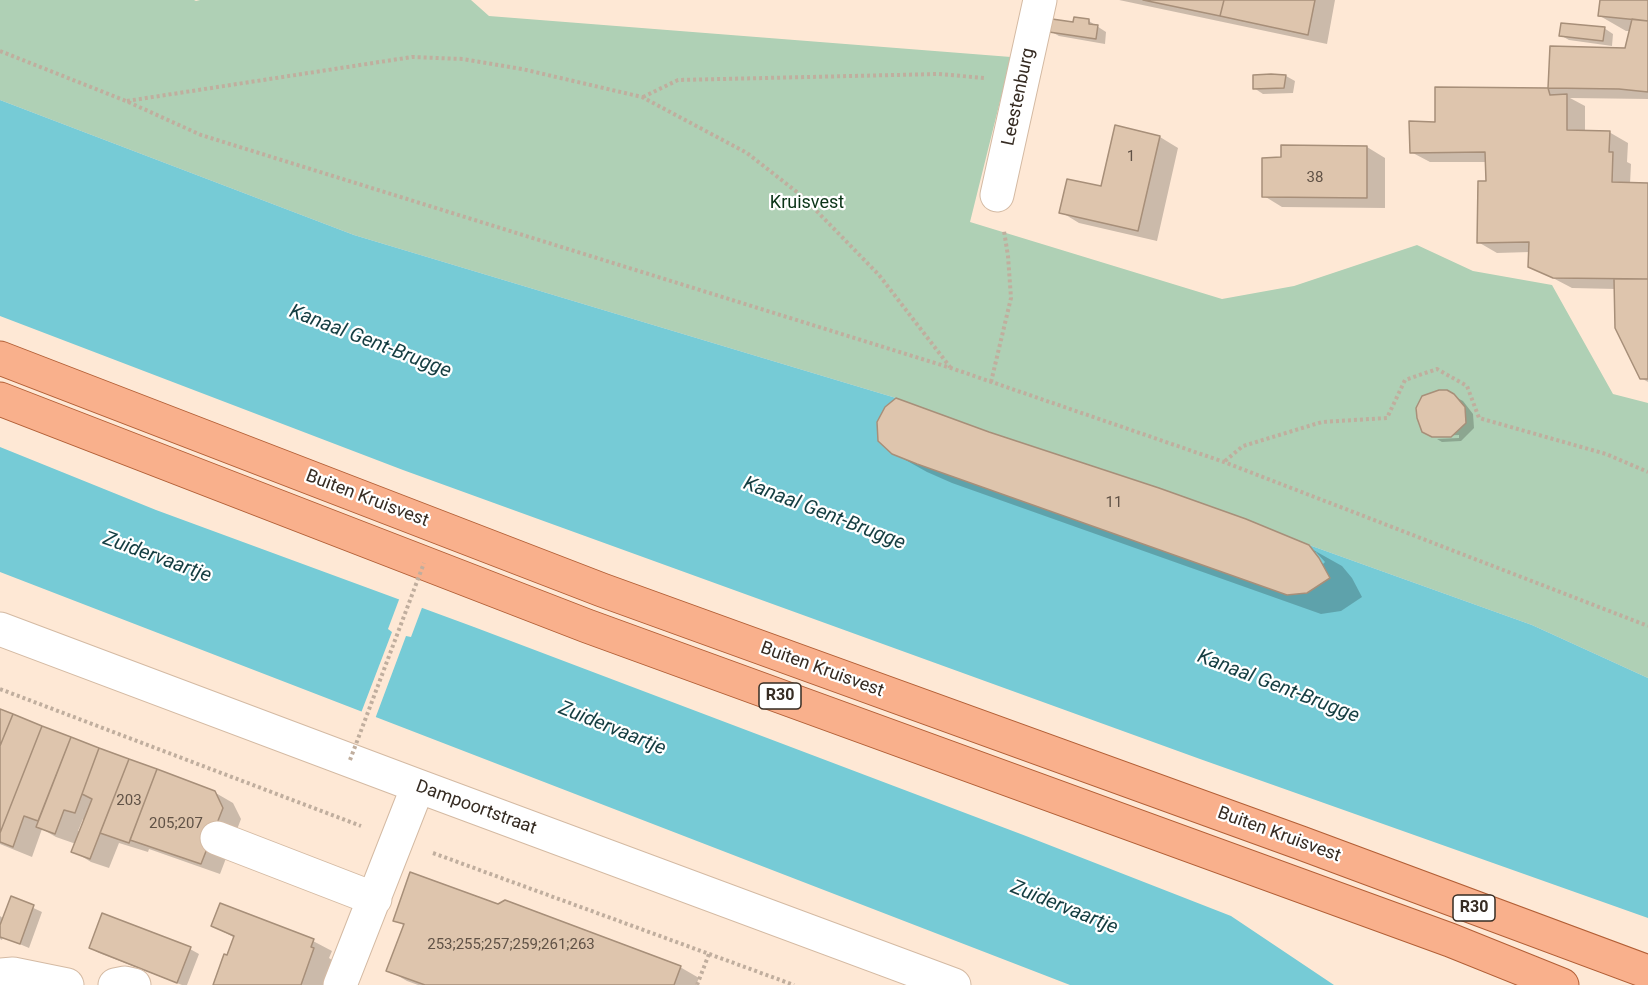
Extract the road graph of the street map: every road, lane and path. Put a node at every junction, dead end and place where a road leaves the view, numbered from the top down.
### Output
1 (1040, 0) edge
2 (0, 51) edge
3 (1022, 83) junction
4 (642, 97) junction
5 (126, 101) junction
6 (997, 195) joint
7 (0, 358) edge
8 (951, 368) junction
9 (991, 382) junction
10 (0, 399) edge
11 (1224, 462) junction
12 (1648, 472) edge
13 (424, 563) junction
14 (1648, 626) edge
15 (0, 629) edge
16 (350, 760) junction
17 (418, 786) junction
18 (217, 838) dead end
19 (375, 899) junction
20 (709, 954) dead end
21 (1648, 972) edge
22 (0, 975) edge
23 (349, 982) edge
24 (67, 985) edge
25 (115, 985) edge
26 (134, 985) edge
27 (698, 985) edge
28 (954, 985) edge
29 (1562, 985) edge

1 - 3 street, Leestenburg
2 - 5 path
3 - 4 path
3 - 6 street, Leestenburg
4 - 5 path
4 - 8 path
5 - 8 path
6 - 9 path
7 - 21 main road, Buiten Kruisvest / R30
8 - 9 path
9 - 11 path
10 - 13 main road, R30
11 - 12 path
11 - 14 path
13 - 16 path, bridge
13 - 29 main road, R30
15 - 16 street, Dampoortstraat
16 - 17 street, Dampoortstraat
17 - 19 street
17 - 28 street, Dampoortstraat
18 - 19 street
19 - 23 street
20 - 27 path
22 - 24 street
25 - 26 street

